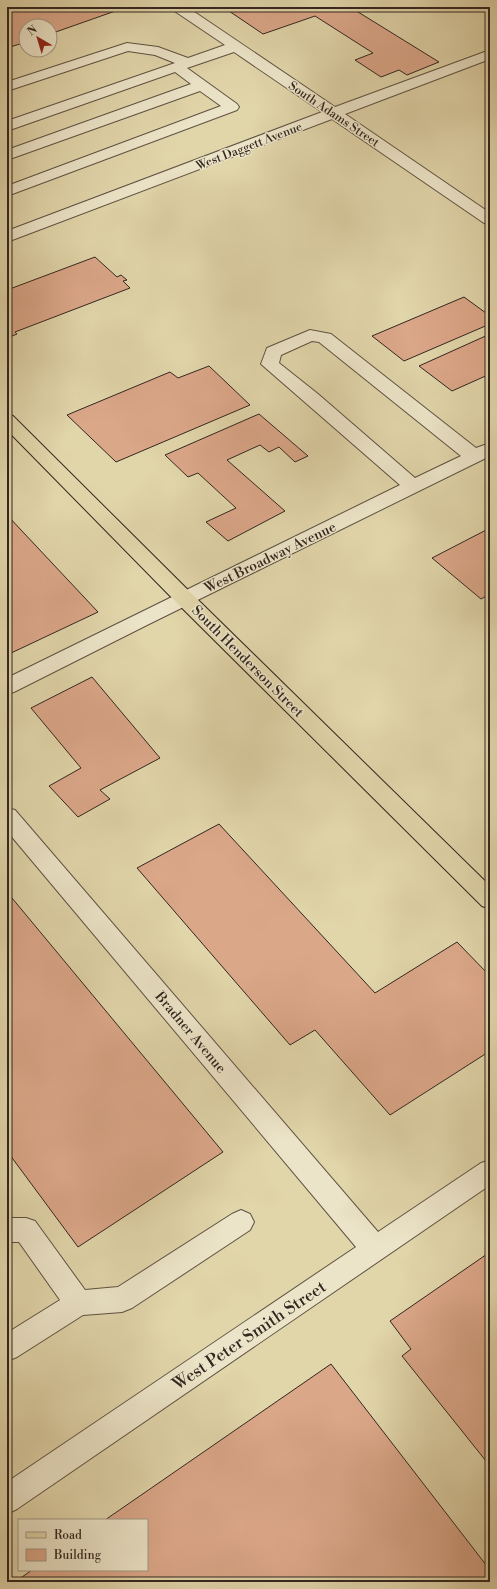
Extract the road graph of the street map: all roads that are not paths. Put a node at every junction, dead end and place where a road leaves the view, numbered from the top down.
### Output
1 (182, 8) edge
2 (236, 46) junction
3 (490, 54) edge
4 (183, 65) junction
5 (202, 85) junction
6 (7, 87) edge
7 (333, 114) junction
8 (7, 126) edge
9 (7, 155) edge
10 (7, 191) edge
11 (490, 220) edge
12 (7, 237) edge
13 (7, 420) edge
14 (483, 453) edge
15 (413, 487) junction
16 (184, 598) junction
17 (7, 687) edge
18 (7, 816) edge
19 (490, 900) edge
20 (490, 1171) edge
21 (241, 1222) dead end
22 (7, 1230) edge
23 (376, 1249) junction
24 (79, 1303) junction
25 (7, 1348) edge
26 (7, 1499) edge

1 - 2 street, South Adams Street
2 - 4 street
2 - 7 street, South Adams Street
3 - 7 street, West Daggett Avenue
4 - 5 street
4 - 6 street
4 - 8 street
5 - 9 street
5 - 10 street
7 - 11 street, South Adams Street
7 - 12 street, West Daggett Avenue
13 - 16 main road, South Henderson Street
14 - 15 street, West Broadway Avenue
14 - 15 street
15 - 16 street, West Broadway Avenue
16 - 17 street, West Broadway Avenue
16 - 19 main road, South Henderson Street
18 - 23 street, Bradner Avenue
20 - 23 street, West Peter Smith Street
21 - 24 street
22 - 24 street
23 - 26 street, West Peter Smith Street
24 - 25 street

